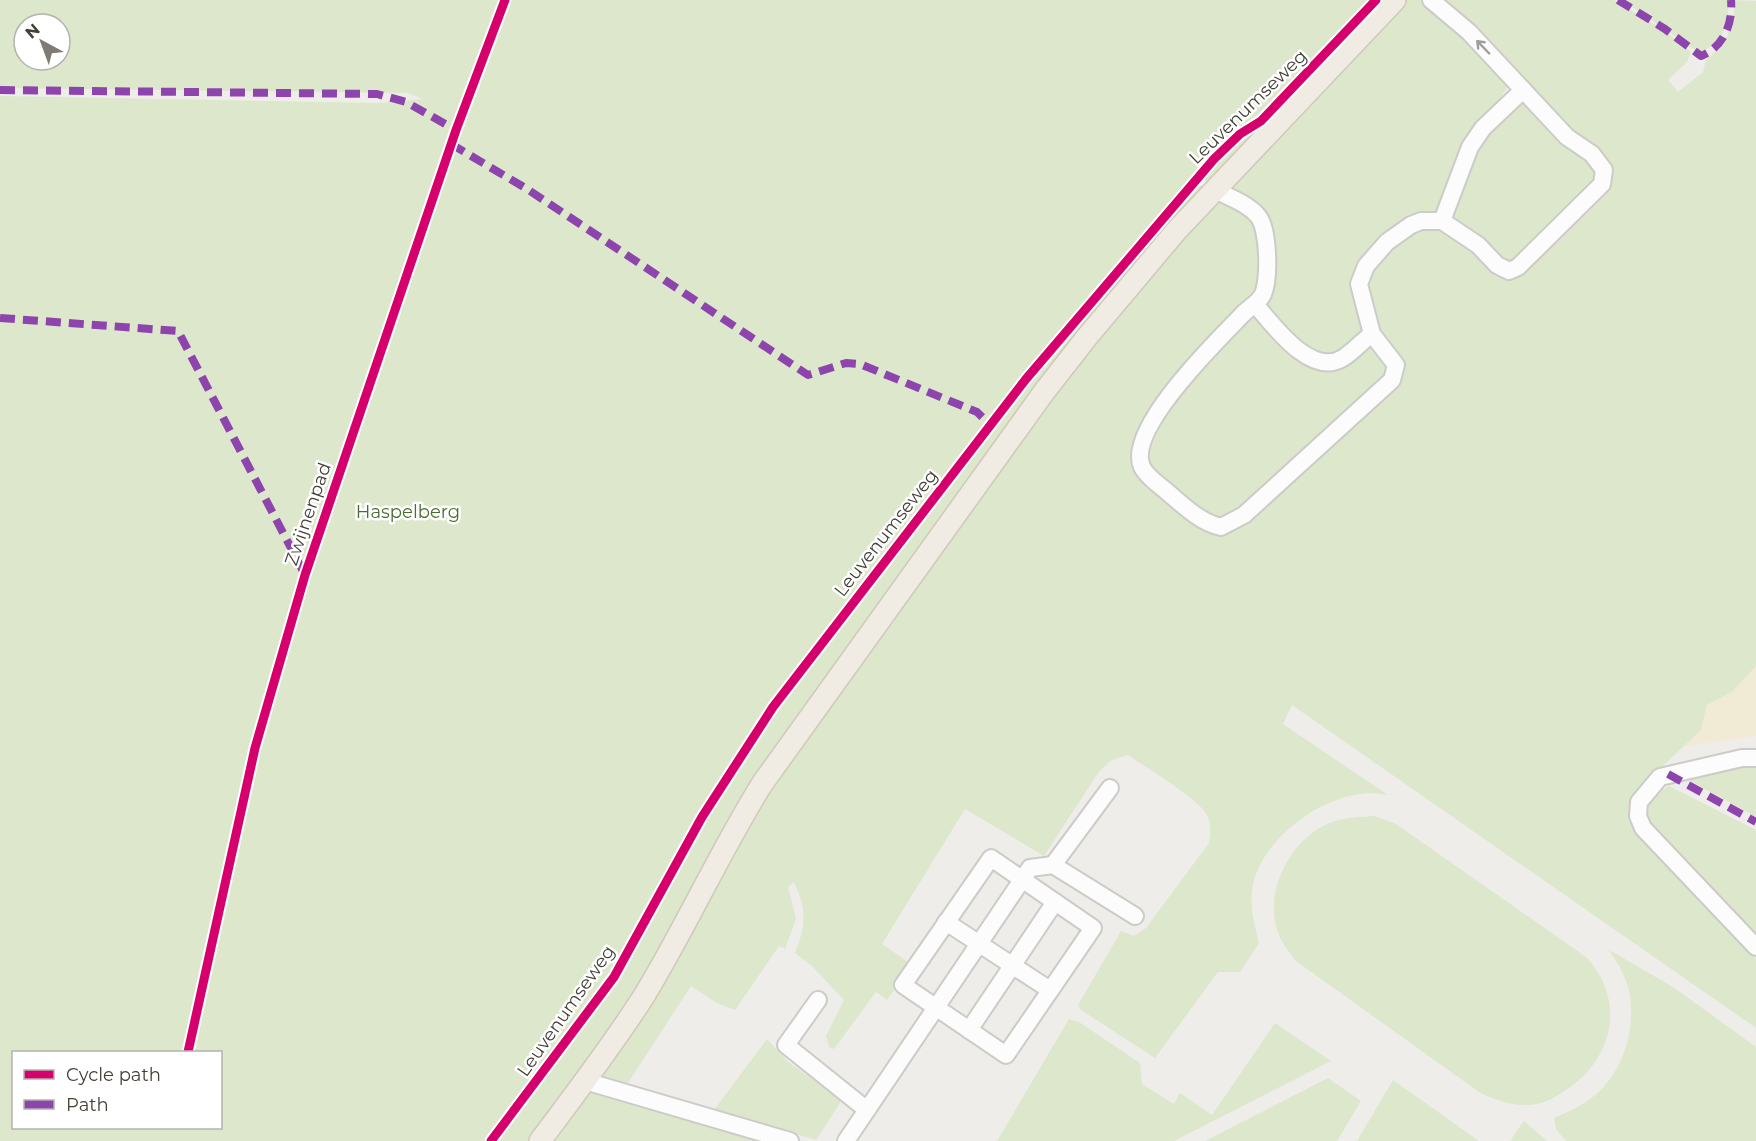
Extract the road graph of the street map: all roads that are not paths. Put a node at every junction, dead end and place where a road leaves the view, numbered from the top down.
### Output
1 (1395, 0) edge
2 (1431, 0) edge
3 (1523, 90) junction
4 (1215, 190) junction
5 (1442, 221) junction
6 (1255, 304) junction
7 (1372, 334) junction
8 (1756, 758) edge
9 (1110, 788) dead end
10 (1053, 865) junction
11 (1022, 880) junction
12 (1055, 902) junction
13 (1136, 916) dead end
14 (946, 922) junction
15 (980, 944) junction
16 (1756, 947) edge
17 (1013, 966) junction
18 (1050, 990) junction
19 (818, 1000) dead end
20 (936, 1008) junction
21 (969, 1030) junction
22 (585, 1081) junction
23 (867, 1110) junction
24 (540, 1141) edge
25 (790, 1141) edge
26 (846, 1141) edge

1 - 4 main road, Leuvenumseweg
3 -> 2 lane
3 - 5 lane
3 - 5 lane
4 - 6 lane
4 - 22 main road, Leuvenumseweg
5 - 7 lane
6 - 7 lane
6 - 7 lane
8 - 16 lane
9 - 10 lane
10 - 11 lane
10 - 13 lane
11 - 12 lane
11 - 14 lane
11 - 15 lane
12 - 17 lane
12 - 18 lane
14 - 15 lane
14 - 20 lane
15 - 17 lane
15 - 20 lane
17 - 18 lane
17 - 21 lane
18 - 21 lane
19 - 23 lane
20 - 21 lane
20 - 23 lane
22 - 24 main road, Leuvenumseweg
22 - 25 lane
23 - 26 lane

